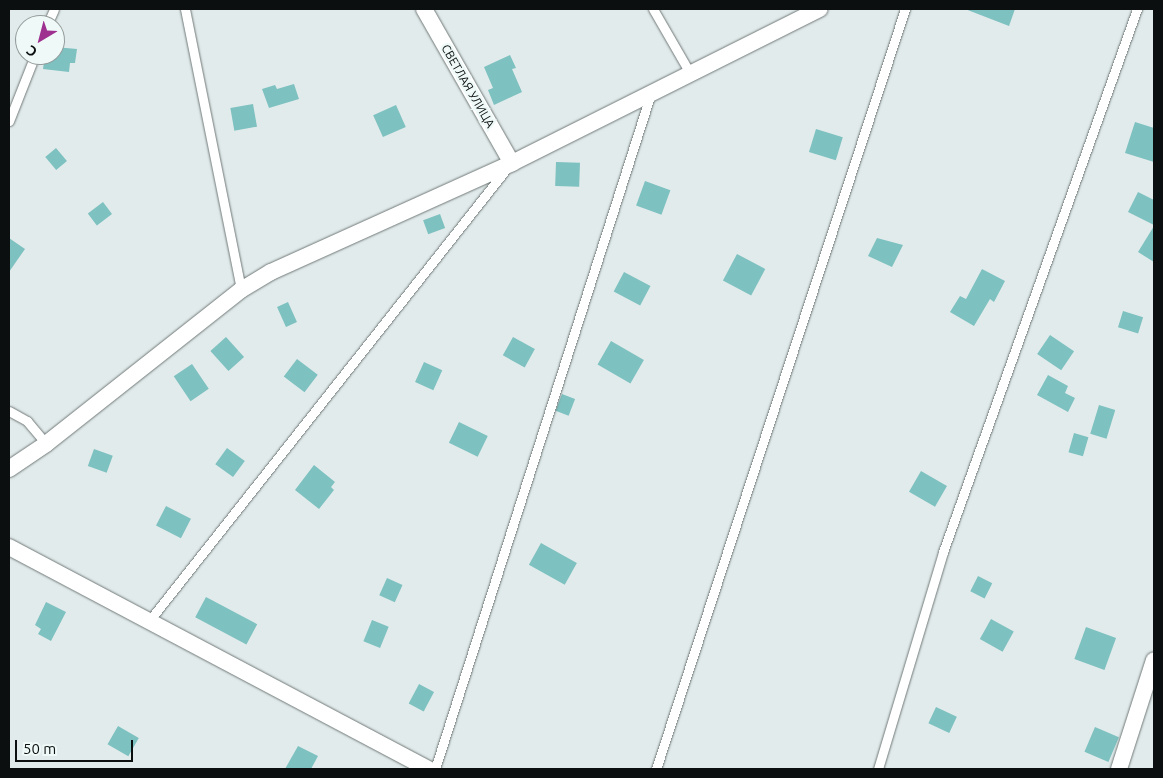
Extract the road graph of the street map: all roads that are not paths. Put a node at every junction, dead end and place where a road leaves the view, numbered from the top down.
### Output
1 (185, 9) edge
2 (424, 9) edge
3 (652, 9) edge
4 (820, 9) edge
5 (905, 9) edge
6 (1136, 9) edge
7 (31, 65) edge
8 (690, 73) junction
9 (651, 92) junction
10 (9, 121) edge
11 (512, 163) junction
12 (241, 290) junction
13 (9, 411) edge
14 (46, 444) junction
15 (9, 469) edge
16 (9, 547) edge
17 (149, 621) junction
18 (1154, 660) edge
19 (429, 769) edge
20 (435, 769) edge
21 (656, 769) edge
22 (878, 769) edge
23 (1119, 769) edge

1 - 12 lane
2 - 11 street, СВЕТЛАЯ УЛИЦА
3 - 8 lane
4 - 8 street
5 - 21 lane
6 - 22 lane
7 - 10 lane
8 - 9 street
9 - 11 street
9 - 20 lane
11 - 12 street
11 - 17 lane
12 - 14 street
13 - 14 lane
14 - 15 street
16 - 17 street
17 - 19 street
18 - 23 street

